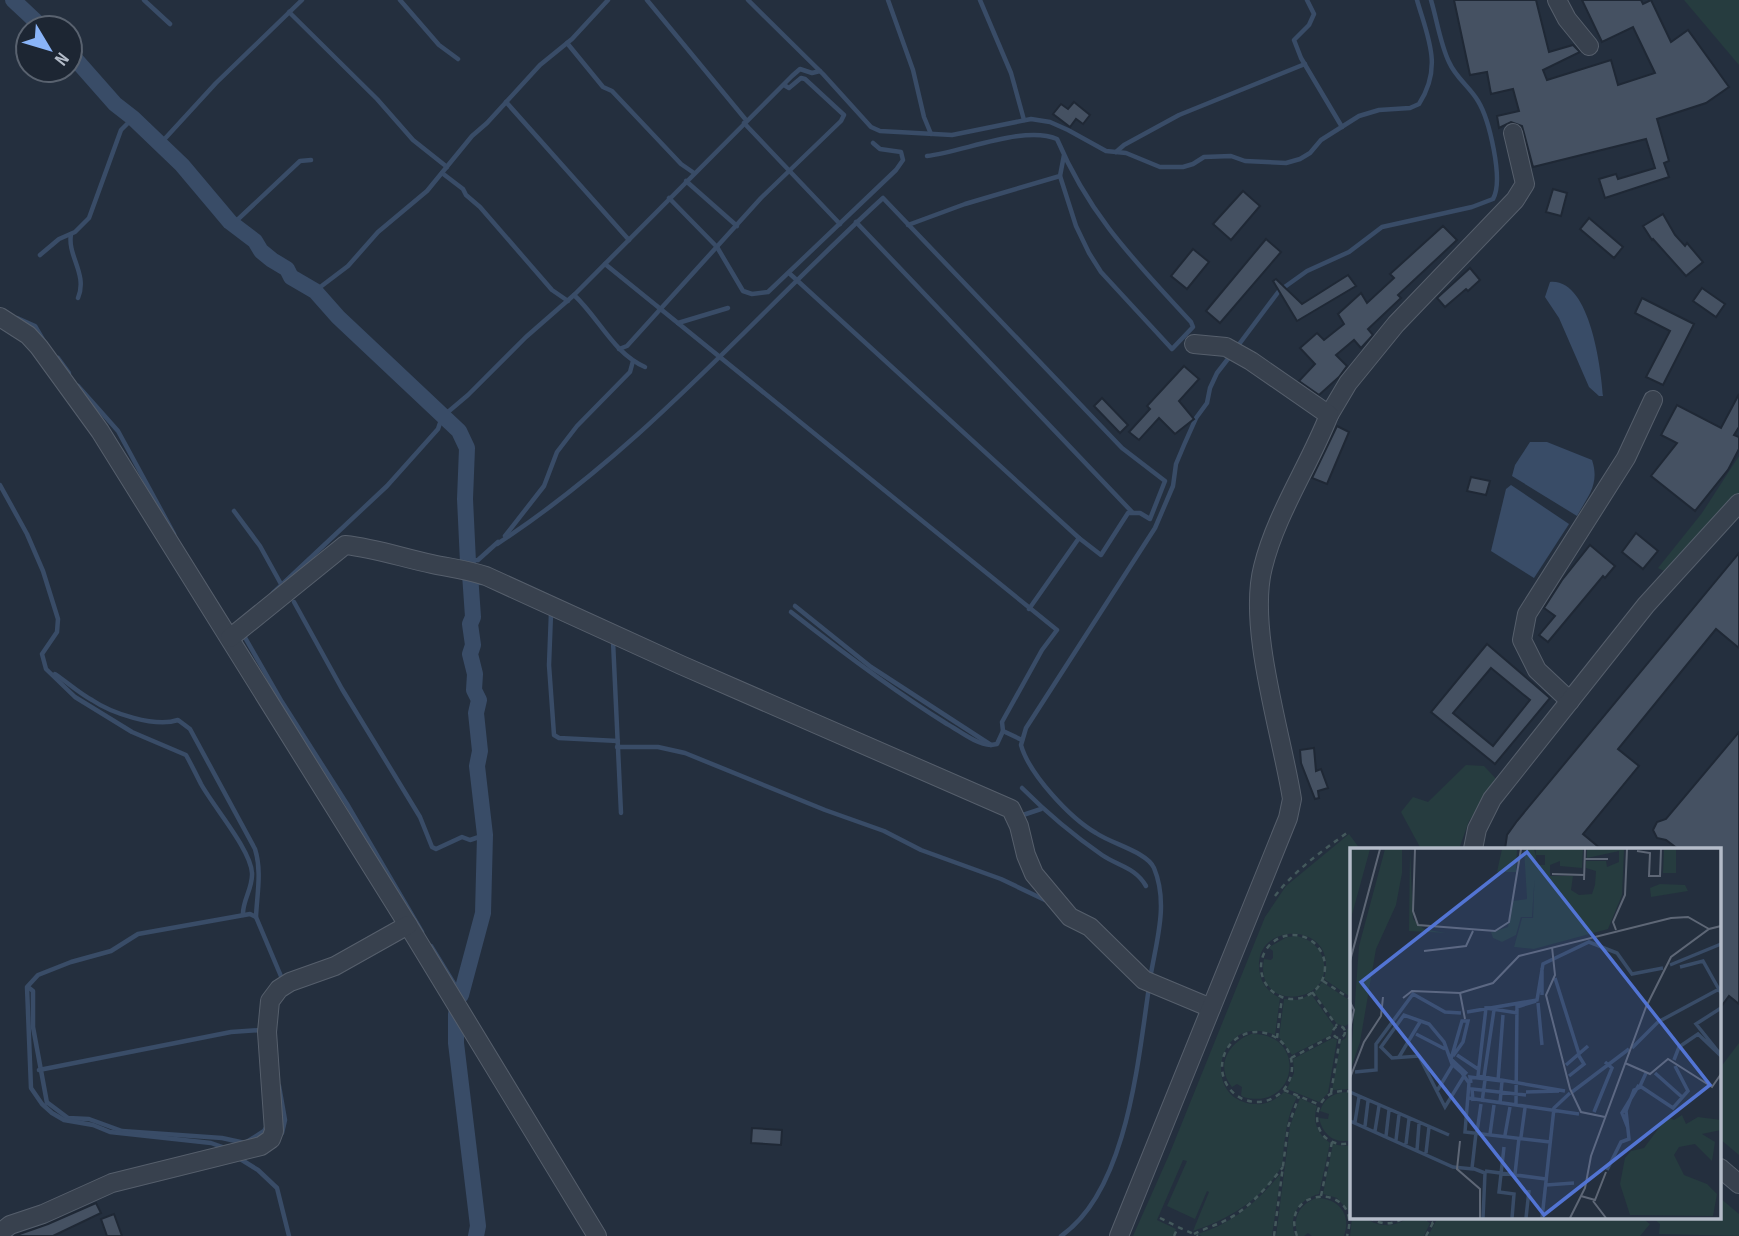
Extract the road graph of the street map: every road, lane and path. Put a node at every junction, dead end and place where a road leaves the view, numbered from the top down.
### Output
1 (1557, 0) edge
2 (1589, 46) dead end
3 (1513, 133) dead end
4 (0, 317) edge
5 (1194, 344) dead end
6 (1653, 400) dead end
7 (1329, 415) junction
8 (1739, 502) edge
9 (230, 638) junction
10 (1570, 701) junction
11 (1348, 832) dead end
12 (1473, 848) edge
13 (1272, 900) dead end
14 (408, 925) junction
15 (1322, 980) junction
16 (1312, 992) junction
17 (1282, 997) junction
18 (1350, 999) edge
19 (1211, 1008) junction
20 (1350, 1025) edge
21 (1336, 1026) junction
22 (1345, 1029) junction
23 (1334, 1035) junction
24 (1277, 1038) junction
25 (1340, 1038) junction
26 (1291, 1058) junction
27 (1284, 1090) junction
28 (1350, 1092) edge
29 (1331, 1094) junction
30 (1299, 1096) junction
31 (1320, 1105) junction
32 (1332, 1142) junction
33 (1350, 1143) edge
34 (1283, 1167) junction
35 (1722, 1170) edge
36 (1739, 1184) edge
37 (1321, 1196) junction
38 (1350, 1215) edge
39 (1371, 1218) edge
40 (1404, 1218) edge
41 (1425, 1218) edge
42 (1436, 1218) edge
43 (1160, 1219) dead end
44 (1433, 1223) junction
45 (1178, 1227) junction
46 (0, 1233) edge
47 (1196, 1235) edge
48 (597, 1236) edge
49 (1119, 1236) edge
50 (1174, 1236) edge
51 (1274, 1236) edge
52 (1297, 1236) edge
53 (1347, 1236) edge
54 (1426, 1236) edge

1 - 2 street
3 - 7 street
4 - 9 street
5 - 7 street
6 - 10 street
7 - 19 street
8 - 10 street
9 - 14 street
9 - 19 street
10 - 12 street
11 - 13 path
14 - 46 street
14 - 48 street
15 - 16 path
15 - 17 path
15 - 18 path
16 - 17 path
16 - 21 path
17 - 24 path
19 - 49 street
20 - 22 path
21 - 22 path
21 - 23 path
22 - 25 path
23 - 25 path
23 - 26 path
24 - 26 path
24 - 27 path
25 - 29 path
26 - 27 path
27 - 30 path
28 - 29 path
29 - 31 path
30 - 31 path
30 - 34 path
31 - 32 path
32 - 33 path
32 - 37 path
34 - 47 path
34 - 51 path
35 - 36 street
37 - 38 path
37 - 52 path
38 - 53 path
39 - 40 path
41 - 44 path
42 - 44 path
43 - 45 path
44 - 54 path
45 - 47 path
45 - 50 path

